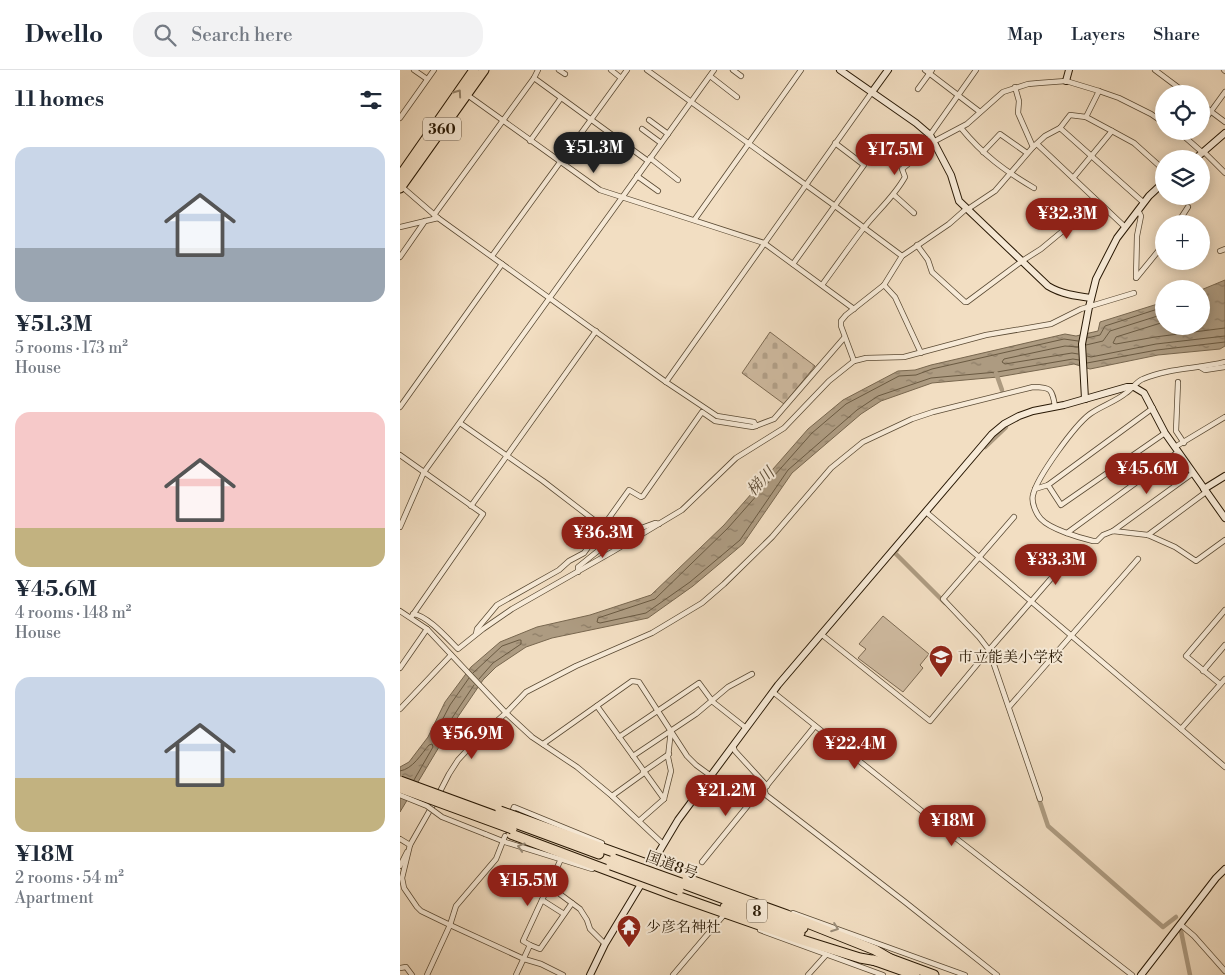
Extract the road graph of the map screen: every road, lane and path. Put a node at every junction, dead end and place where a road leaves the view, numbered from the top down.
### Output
1 (414, 70) edge
2 (434, 70) edge
3 (474, 70) edge
4 (484, 70) edge
5 (538, 70) edge
6 (559, 70) edge
7 (611, 70) edge
8 (627, 70) edge
9 (647, 70) edge
10 (714, 70) edge
11 (733, 70) edge
12 (801, 70) edge
13 (840, 70) edge
14 (888, 70) edge
15 (976, 70) edge
16 (1069, 70) edge
17 (1155, 70) edge
18 (929, 71) edge
19 (565, 74) dead end
20 (710, 76) junction
21 (741, 76) dead end
22 (534, 78) junction
23 (621, 78) junction
24 (427, 80) junction
25 (1066, 81) junction
26 (1175, 85) edge
27 (1015, 87) junction
28 (918, 89) dead end
29 (1099, 91) junction
30 (872, 92) junction
31 (1225, 92) edge
32 (466, 94) junction
33 (959, 94) junction
34 (738, 97) dead end
35 (561, 98) junction
36 (691, 102) junction
37 (980, 112) junction
38 (1211, 112) joint
39 (1086, 117) junction
40 (1155, 117) edge
41 (400, 118) edge
42 (591, 119) junction
43 (649, 120) dead end
44 (502, 121) junction
45 (1225, 122) edge
46 (961, 128) junction
47 (1060, 128) junction
48 (642, 129) dead end
49 (1112, 131) junction
50 (1225, 133) edge
51 (668, 134) junction
52 (930, 135) junction
53 (1189, 140) edge
54 (530, 141) junction
55 (661, 143) junction
56 (748, 143) junction
57 (835, 143) junction
58 (934, 143) junction
59 (1035, 146) junction
60 (1201, 150) edge
61 (1205, 150) edge
62 (983, 152) junction
63 (1027, 153) junction
64 (1091, 155) junction
65 (1210, 159) edge
66 (649, 160) junction
67 (561, 162) junction
68 (1155, 162) edge
69 (1010, 173) junction
70 (1225, 173) edge
71 (400, 176) edge
72 (637, 176) junction
73 (1073, 178) junction
74 (678, 180) dead end
75 (805, 184) junction
76 (400, 187) edge
77 (1034, 188) dead end
78 (658, 191) dead end
79 (1155, 191) edge
80 (894, 195) junction
81 (622, 197) junction
82 (1094, 198) junction
83 (1144, 203) junction
84 (835, 206) junction
85 (1188, 207) dead end
86 (966, 209) junction
87 (1138, 210) junction
88 (914, 213) dead end
89 (1183, 215) edge
90 (436, 217) junction
91 (694, 219) junction
92 (425, 221) junction
93 (400, 227) edge
94 (864, 227) junction
95 (1125, 227) junction
96 (764, 243) junction
97 (917, 245) junction
98 (1155, 255) edge
99 (492, 256) junction
100 (902, 256) junction
101 (400, 257) edge
102 (1022, 261) junction
103 (502, 264) junction
104 (793, 264) junction
105 (884, 284) junction
106 (822, 285) junction
107 (1134, 293) dead end
108 (550, 297) junction
109 (1091, 298) junction
110 (854, 309) junction
111 (1089, 310) junction
112 (596, 331) junction
113 (844, 338) junction
114 (921, 353) junction
115 (854, 361) junction
116 (1225, 362) edge
117 (1200, 367) junction
118 (1225, 367) edge
119 (666, 382) junction
120 (1178, 382) dead end
121 (1134, 387) junction
122 (1085, 399) junction
123 (1055, 406) junction
124 (400, 407) edge
125 (1153, 408) junction
126 (1225, 417) edge
127 (460, 423) junction
128 (756, 426) junction
129 (1165, 433) junction
130 (1184, 443) junction
131 (1177, 449) junction
132 (400, 455) edge
133 (507, 456) junction
134 (424, 472) junction
135 (1193, 474) junction
136 (1225, 476) edge
137 (1048, 485) junction
138 (1035, 489) junction
139 (1205, 491) junction
140 (471, 506) junction
141 (926, 512) junction
142 (1014, 517) dead end
143 (1225, 518) edge
144 (659, 524) junction
145 (400, 527) edge
146 (603, 527) junction
147 (1113, 532) junction
148 (1067, 533) junction
149 (1148, 534) junction
150 (614, 538) junction
151 (1225, 540) edge
152 (980, 557) junction
153 (1068, 559) dead end
154 (1138, 559) dead end
155 (578, 572) junction
156 (1030, 601) junction
157 (1225, 610) edge
158 (400, 611) edge
159 (412, 616) junction
160 (428, 629) junction
161 (476, 634) junction
162 (821, 634) junction
163 (1072, 636) junction
164 (1225, 645) edge
165 (989, 650) junction
166 (453, 657) junction
167 (400, 668) edge
168 (1203, 671) junction
169 (752, 674) dead end
170 (1223, 681) edge
171 (773, 692) junction
172 (712, 702) junction
173 (597, 706) junction
174 (1009, 707) junction
175 (400, 709) edge
176 (658, 711) junction
177 (504, 712) junction
178 (815, 726) junction
179 (746, 728) junction
180 (1182, 729) junction
181 (671, 730) junction
182 (619, 737) junction
183 (543, 744) junction
184 (733, 746) junction
185 (669, 754) junction
186 (632, 756) junction
187 (1225, 767) edge
188 (644, 773) junction
189 (711, 776) junction
190 (400, 781) edge
191 (400, 788) edge
192 (766, 788) junction
193 (420, 792) junction
194 (400, 794) edge
195 (612, 796) junction
196 (664, 799) junction
197 (1040, 800) dead end
198 (639, 821) junction
199 (511, 828) junction
200 (400, 838) edge
201 (663, 844) junction
202 (409, 846) junction
203 (561, 859) junction
204 (615, 860) junction
205 (702, 862) dead end
206 (400, 866) edge
207 (651, 866) junction
208 (1225, 869) edge
209 (618, 874) junction
210 (674, 874) junction
211 (641, 883) junction
212 (549, 886) junction
213 (679, 890) junction
214 (542, 900) junction
215 (572, 903) junction
216 (564, 914) junction
217 (723, 916) junction
218 (1180, 924) junction
219 (450, 925) junction
220 (605, 944) junction
221 (830, 944) junction
222 (530, 945) junction
223 (846, 947) junction
224 (524, 959) junction
225 (400, 968) edge
226 (938, 970) edge
227 (1225, 971) edge
228 (427, 974) edge
229 (412, 975) edge
230 (434, 975) edge
231 (516, 975) edge
232 (563, 975) edge
233 (590, 975) edge
234 (673, 975) edge
235 (808, 975) edge
236 (883, 975) edge
237 (915, 975) edge
238 (965, 975) edge
239 (997, 975) edge
240 (1132, 975) edge
241 (1142, 975) edge

1 - 24 street
2 - 24 street
71 -> 3 highway, 360
4 - 32 highway, 360
5 - 22 street
6 - 19 street
7 - 23 street
8 - 23 street
9 - 36 street
10 - 20 street
11 - 21 street
12 - 56 street
13 - 30 street
14 - 30 street
15 - 33 street
16 - 25 street
17 - 26 street
18 - 28 street
18 - 33 street
20 - 34 street
20 - 36 street
22 - 35 street
22 - 44 street
23 - 42 street
24 - 41 street
25 - 27 street
25 - 29 street
27 - 37 street
27 - 59 street
29 - 39 street
29 - 40 street
30 - 52 street
30 - 57 street
31 - 38 street
32 - 44 street
32 - 76 highway, 360
33 - 37 street
33 - 52 street
35 - 42 street
35 - 54 street
36 - 51 street
36 - 56 street
37 - 46 street
38 - 45 street
39 - 47 street
39 - 49 street
42 - 66 street
42 - 67 street
43 - 51 street
44 - 54 street
44 - 90 street
46 - 58 street
46 - 62 street
47 - 59 street
47 - 64 street
48 - 55 street
49 - 64 street
49 - 68 street
50 - 61 street
51 - 55 street
52 - 58 street
53 - 60 street
54 - 67 street
55 - 66 street
56 - 75 street
56 - 91 street
57 - 75 street
57 - 84 street
58 - 80 street
58 - 86 street
59 - 63 street
59 - 73 street
62 - 63 street
62 - 69 street
63 - 69 street
64 - 73 street
64 - 83 street
65 - 70 street
66 - 72 street
66 - 74 street
67 - 81 street
67 - 99 street
69 - 77 street
69 - 86 street
72 - 78 street
72 - 81 street
73 - 82 street
75 - 84 street
75 - 96 street
76 - 90 street
79 - 83 street
80 - 88 street
80 - 94 street
81 - 91 street
81 - 108 street
82 - 95 street
82 - 102 street
83 - 87 street
84 - 94 street
84 - 104 street
85 - 89 street
86 - 97 street
86 - 102 street
87 - 95 street
87 - 98 street
90 - 92 street
90 - 99 street
91 - 96 street
92 - 93 street
92 - 101 street
94 - 100 street
94 - 106 street
95 - 109 street
96 - 104 street
96 - 119 street
97 - 100 street
97 - 102 street
99 - 103 street
100 - 105 street
102 - 109 street
103 - 108 street
103 - 124 street
104 - 106 street
105 - 110 street
105 - 114 street
106 - 110 street
107 - 111 street
108 - 112 street
108 - 127 street
109 - 111 street
110 - 113 street
111 - 114 street
111 - 122 street
112 - 119 street
112 - 133 street
113 - 115 street
113 - 128 street
114 - 115 street
115 - 144 street
116 - 117 street
117 - 118 street
117 - 121 street
119 - 128 street
120 - 130 street
121 - 122 street
121 - 125 street
121 - 138 street
122 - 123 street
123 - 141 street
123 - 177 street
125 - 129 street
125 - 137 street
126 - 130 street
127 - 133 street
127 - 134 street
128 - 146 street
129 - 131 street
129 - 137 street
130 - 131 street
131 - 135 street
131 - 148 street
132 - 134 street
133 - 140 street
133 - 146 street
134 - 140 street
134 - 145 street
135 - 139 street
135 - 147 street
136 - 139 street
137 - 138 street
138 - 148 street
139 - 143 street
139 - 149 street
140 - 159 street
141 - 152 street
141 - 162 street
142 - 152 street
144 - 150 street
144 - 155 street
146 - 150 street
146 - 161 street
147 - 148 street
147 - 149 street
149 - 151 street
150 - 155 street
152 - 156 street
152 - 165 street
153 - 156 street
154 - 163 street
155 - 161 street
156 - 163 street
156 - 165 street
157 - 168 street
158 - 159 street
159 - 160 street
159 - 161 street
160 - 166 street
160 - 167 street
162 - 165 street
162 - 171 street
163 - 174 street
163 - 180 street
164 - 168 street
165 - 174 street
166 - 175 street
166 - 177 street
168 - 170 street
169 - 172 street
170 - 180 street
171 - 178 street
171 - 179 street
172 - 176 street
172 - 179 street
172 - 181 street
173 - 176 street
173 - 182 street
173 - 183 street
174 - 197 street
176 - 181 street
176 - 182 street
177 - 183 street
177 - 202 street
178 - 192 street
178 - 240 street
179 - 184 street
180 - 187 street
181 - 185 street
181 - 186 street
181 - 189 street
182 - 186 street
183 - 195 street
184 - 189 street
184 - 192 street
185 - 188 street
185 - 196 street
186 - 188 street
188 - 195 street
188 - 196 street
189 - 201 street
190 - 193 highway, 国道8号 / 8, bridge
191 - 193 highway, 国道8号 / 8, bridge
192 - 205 street
192 - 239 street
193 - 199 highway, 国道8号 / 8, bridge
193 - 199 highway, bridge
194 - 199 street, bridge
195 - 198 street
196 - 198 street
198 - 201 street
203 -> 199 street
199 - 204 highway, 国道8号 / 8
199 - 204 highway
199 - 209 highway
199 - 219 street
200 - 202 street
201 - 207 street
202 - 206 street
202 - 219 street
203 - 209 street
203 - 212 street
204 - 207 highway
204 - 213 highway, 国道8号 / 8, bridge
207 - 210 highway
207 - 211 street
208 - 218 street
209 - 211 highway
210 - 221 highway
210 -> 226 street
211 - 213 highway
211 - 220 street
212 - 214 street
212 - 215 street
213 - 217 street
213 - 221 highway, 国道8号 / 8
214 - 216 street
214 - 222 street
215 - 216 street
215 - 220 street
216 - 222 street
217 - 221 street
217 - 234 street
218 - 227 street
218 - 241 street
219 - 224 street
219 - 228 street
220 - 233 street
221 - 223 highway, 国道8号 / 8
221 - 235 street
221 - 236 street
222 - 224 street
223 - 226 highway
223 - 237 highway, 国道8号 / 8
224 - 231 street
224 - 232 street
225 - 229 street
226 - 238 street
228 - 230 street

